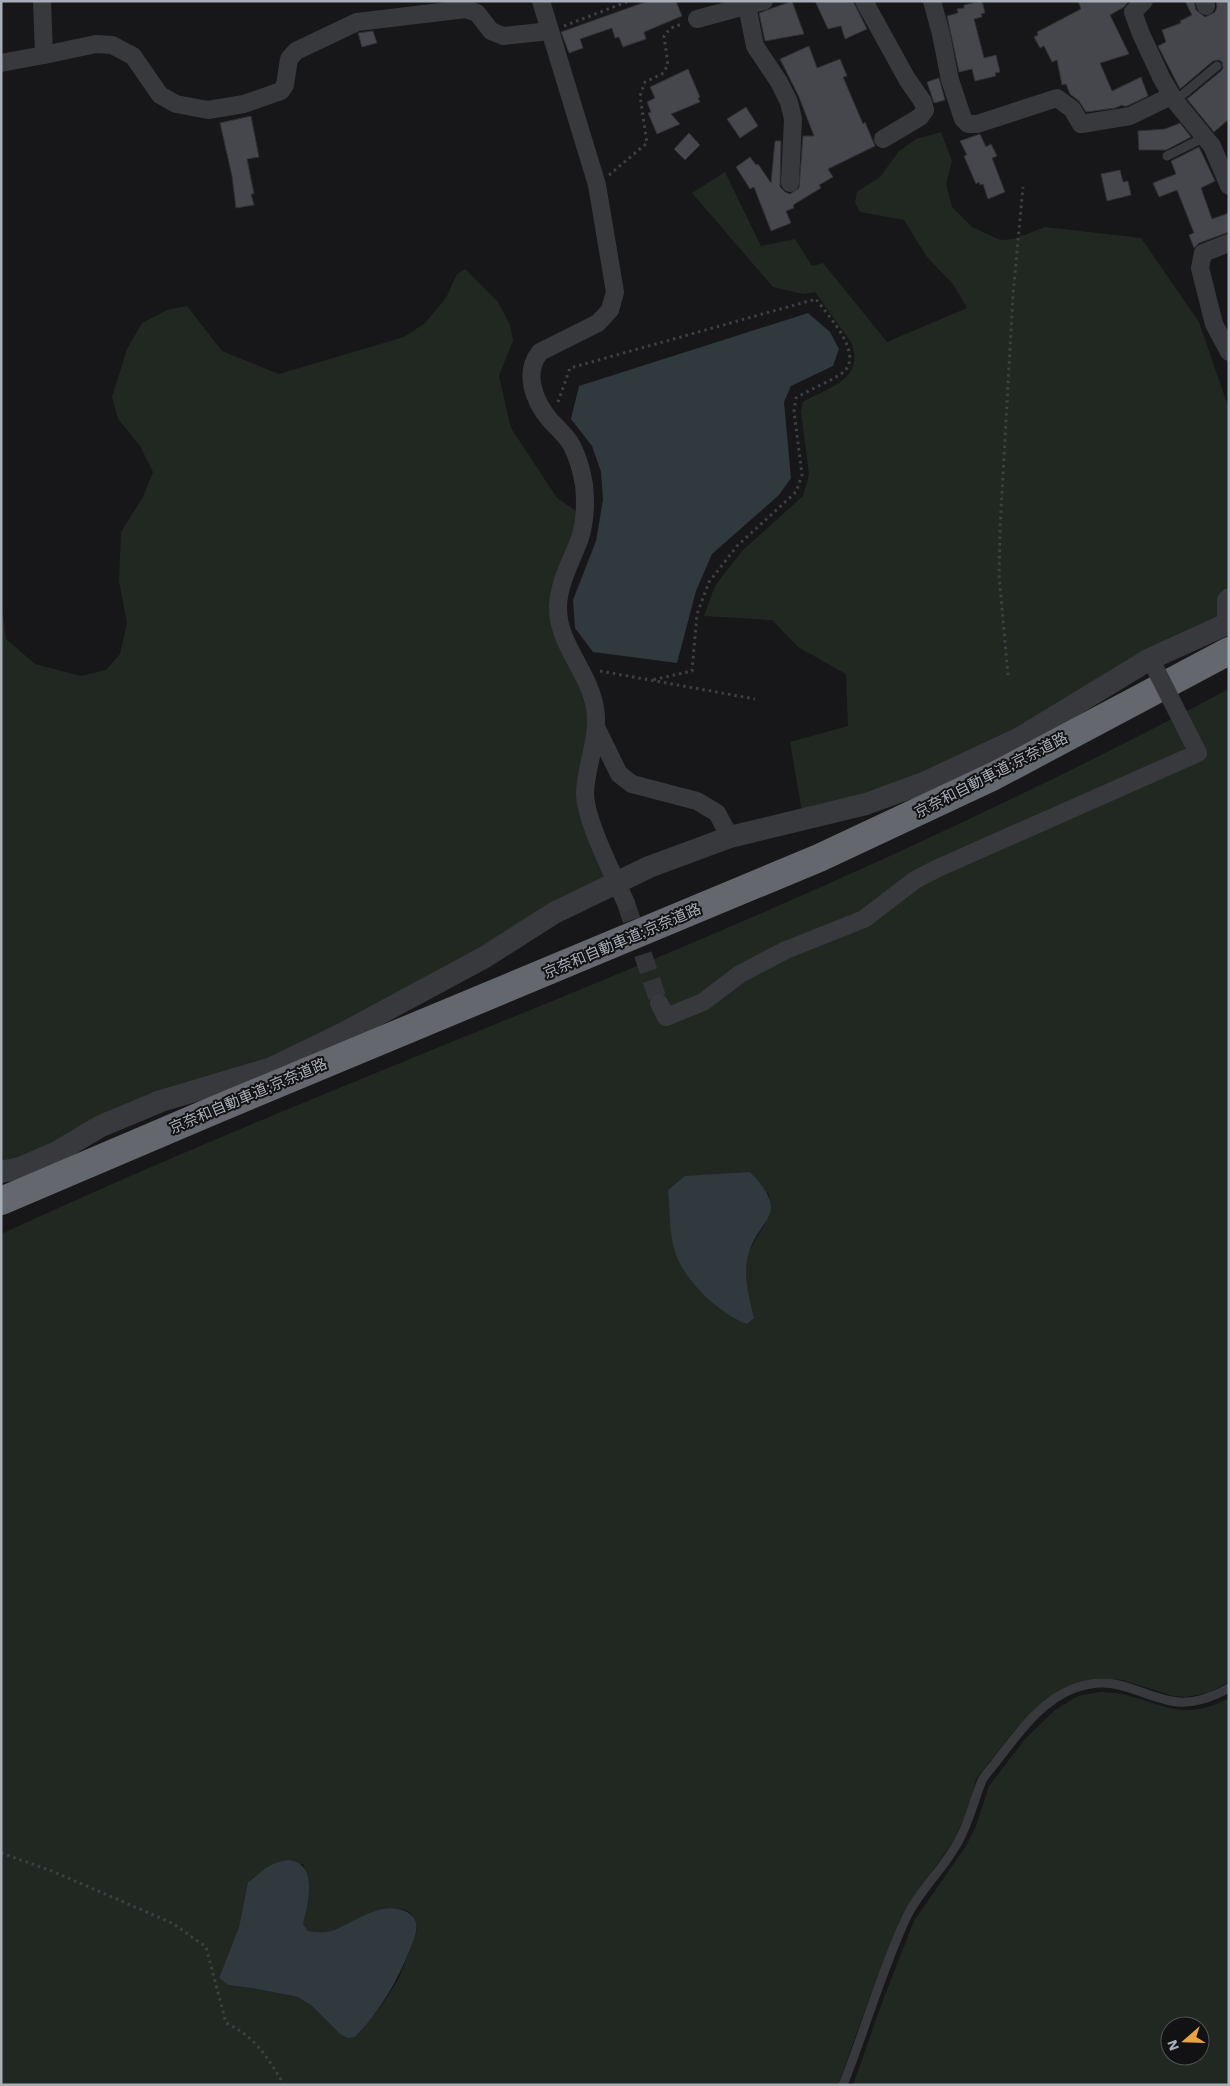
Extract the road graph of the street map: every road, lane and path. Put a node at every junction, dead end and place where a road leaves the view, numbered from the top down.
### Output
1 (42, 1) edge
2 (541, 1) edge
3 (629, 1) edge
4 (764, 1) edge
5 (864, 1) edge
6 (932, 1) edge
7 (1144, 1) edge
8 (746, 6) junction
9 (697, 19) joint
10 (550, 31) junction
11 (44, 55) junction
12 (1, 63) edge
13 (1218, 66) dead end
14 (1173, 98) junction
15 (1205, 137) junction
16 (883, 139) dead end
17 (1168, 156) dead end
18 (790, 183) dead end
19 (597, 185) junction
20 (1229, 186) edge
21 (1023, 187) dead end
22 (1229, 243) edge
23 (1229, 352) edge
24 (551, 422) junction
25 (1229, 597) edge
26 (1227, 624) edge
27 (1229, 651) edge
28 (1152, 663) junction
29 (1229, 670) edge
30 (1008, 675) dead end
31 (586, 680) junction
32 (652, 680) junction
33 (754, 699) dead end
34 (596, 729) junction
35 (730, 837) junction
36 (621, 893) junction
37 (659, 1003) tunnel mouth
38 (1, 1172) edge
39 (1, 1201) edge
40 (1, 1215) edge
41 (1229, 1688) edge
42 (1, 1853) edge
43 (284, 2085) edge
44 (843, 2085) edge

1 - 11 street
2 - 10 street
3 - 10 path
4 - 8 street
5 - 16 street
6 - 14 street
7 - 14 street
8 - 9 street
8 - 18 street
9 - 19 path
10 - 11 street
10 - 19 street
11 - 12 street
13 - 14 lane
14 - 15 street
15 - 17 lane
15 - 20 street
19 - 24 street
21 - 30 path
22 - 23 street
24 - 31 street
24 - 32 path
25 - 26 street
26 - 28 street
27 - 39 highway, 京奈和自動車道;京奈道路
28 - 35 street
28 - 37 street, bridge
29 - 40 highway, 京奈和自動車道;京奈道路
31 - 32 path
31 - 34 street
32 - 33 path
34 - 35 street
34 - 36 street
35 - 36 street
36 - 38 street
41 - 44 lane
42 - 43 path

